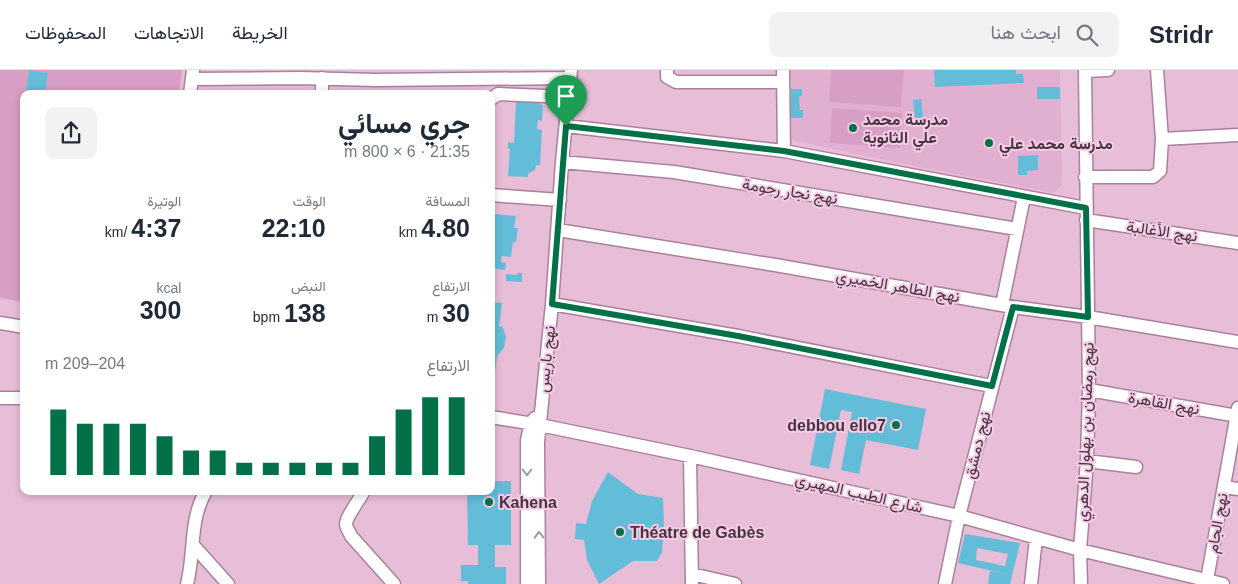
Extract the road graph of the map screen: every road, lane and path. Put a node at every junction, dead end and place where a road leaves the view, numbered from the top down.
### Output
1 (667, 70) edge
2 (1085, 70) edge
3 (1108, 70) edge
4 (1157, 70) edge
5 (192, 74) edge
6 (300, 74) edge
7 (498, 74) edge
8 (571, 74) edge
9 (376, 75) edge
10 (783, 76) edge
11 (322, 78) junction
12 (190, 90) edge
13 (322, 90) edge
14 (495, 96) edge
15 (569, 96) junction
16 (566, 126) junction
17 (1238, 135) edge
18 (1162, 139) junction
19 (784, 151) junction
20 (562, 162) junction
21 (1085, 177) junction
22 (495, 195) edge
23 (1024, 197) junction
24 (560, 200) junction
25 (1086, 214) junction
26 (1017, 229) junction
27 (558, 230) junction
28 (1238, 243) edge
29 (552, 304) junction
30 (1007, 306) junction
31 (1088, 317) junction
32 (0, 323) edge
33 (20, 326) edge
34 (1238, 342) edge
35 (992, 386) junction
36 (1089, 390) junction
37 (0, 398) edge
38 (20, 398) edge
39 (1238, 413) edge
40 (495, 418) edge
41 (535, 424) junction
42 (690, 456) junction
43 (1087, 461) junction
44 (1136, 467) dead end
45 (1224, 487) junction
46 (1238, 489) edge
47 (204, 495) edge
48 (362, 495) edge
49 (959, 516) junction
50 (1036, 538) junction
51 (193, 545) junction
52 (1080, 550) junction
53 (692, 579) edge
54 (1194, 580) edge
55 (1207, 580) junction
56 (187, 584) edge
57 (228, 584) edge
58 (394, 584) edge
59 (527, 584) edge
60 (539, 584) edge
61 (735, 584) edge
62 (945, 584) edge
63 (1031, 584) edge
64 (1081, 584) edge
65 (1224, 584) edge

1 - 10 street
2 - 3 street
2 - 21 street, نهج رمضان بن بهلول الدهري
4 - 18 street
5 - 6 street
5 - 12 street
6 - 11 street
7 - 8 street
7 - 9 street
8 - 15 street, نهج باريس
9 - 11 street
10 - 19 street
11 - 13 street
14 - 15 street
15 - 16 street, نهج باريس
16 - 19 street, نهج الأغالبة
16 - 20 street, نهج باريس
17 - 18 street
18 - 21 street
19 - 23 street, نهج الأغالبة
20 - 24 street, نهج باريس
20 - 26 street, نهج نجار رحومة
21 - 25 street, نهج رمضان بن بهلول الدهري
22 - 24 street
23 - 25 street, نهج الأغالبة
23 - 26 street, نهج دمشق
24 - 27 street, نهج باريس
25 - 28 street, نهج الأغالبة
25 - 31 street, نهج رمضان بن بهلول الدهري
26 - 30 street, نهج دمشق
27 - 29 street, نهج باريس
27 - 30 street, نهج الطاهر الخميري
29 - 35 street
29 - 41 street, نهج باريس
30 - 31 street, نهج الطاهر الخميري
30 - 35 street, نهج دمشق
31 - 34 street, نهج الطاهر الخميري
31 - 36 street, نهج رمضان بن بهلول الدهري
32 - 33 street
35 - 49 street, نهج دمشق
36 - 39 street, نهج القاهرة
36 - 43 street, نهج رمضان بن بهلول الدهري
37 - 38 street
39 - 45 street, نهج الجام
40 - 41 street, شارع الطيب المهيري
41 - 42 street, شارع الطيب المهيري
41 -> 59 street, نهج باريس
60 -> 41 street, نهج باريس
42 - 49 street, شارع الطيب المهيري
42 - 53 street
43 - 44 street
43 - 52 street, نهج رمضان بن بهلول الدهري
45 - 46 street
45 - 55 street, نهج الجام
47 - 51 street
48 - 58 street
49 - 50 street, شارع الطيب المهيري
49 - 62 street, نهج دمشق
50 - 52 street, شارع الطيب المهيري
50 - 63 street
51 - 56 street
51 - 57 street
52 - 54 street, شارع الطيب المهيري
52 - 64 street, نهج رمضان بن بهلول الدهري
53 - 61 street
54 - 55 street, شارع الطيب المهيري
55 - 65 street, شارع الطيب المهيري

